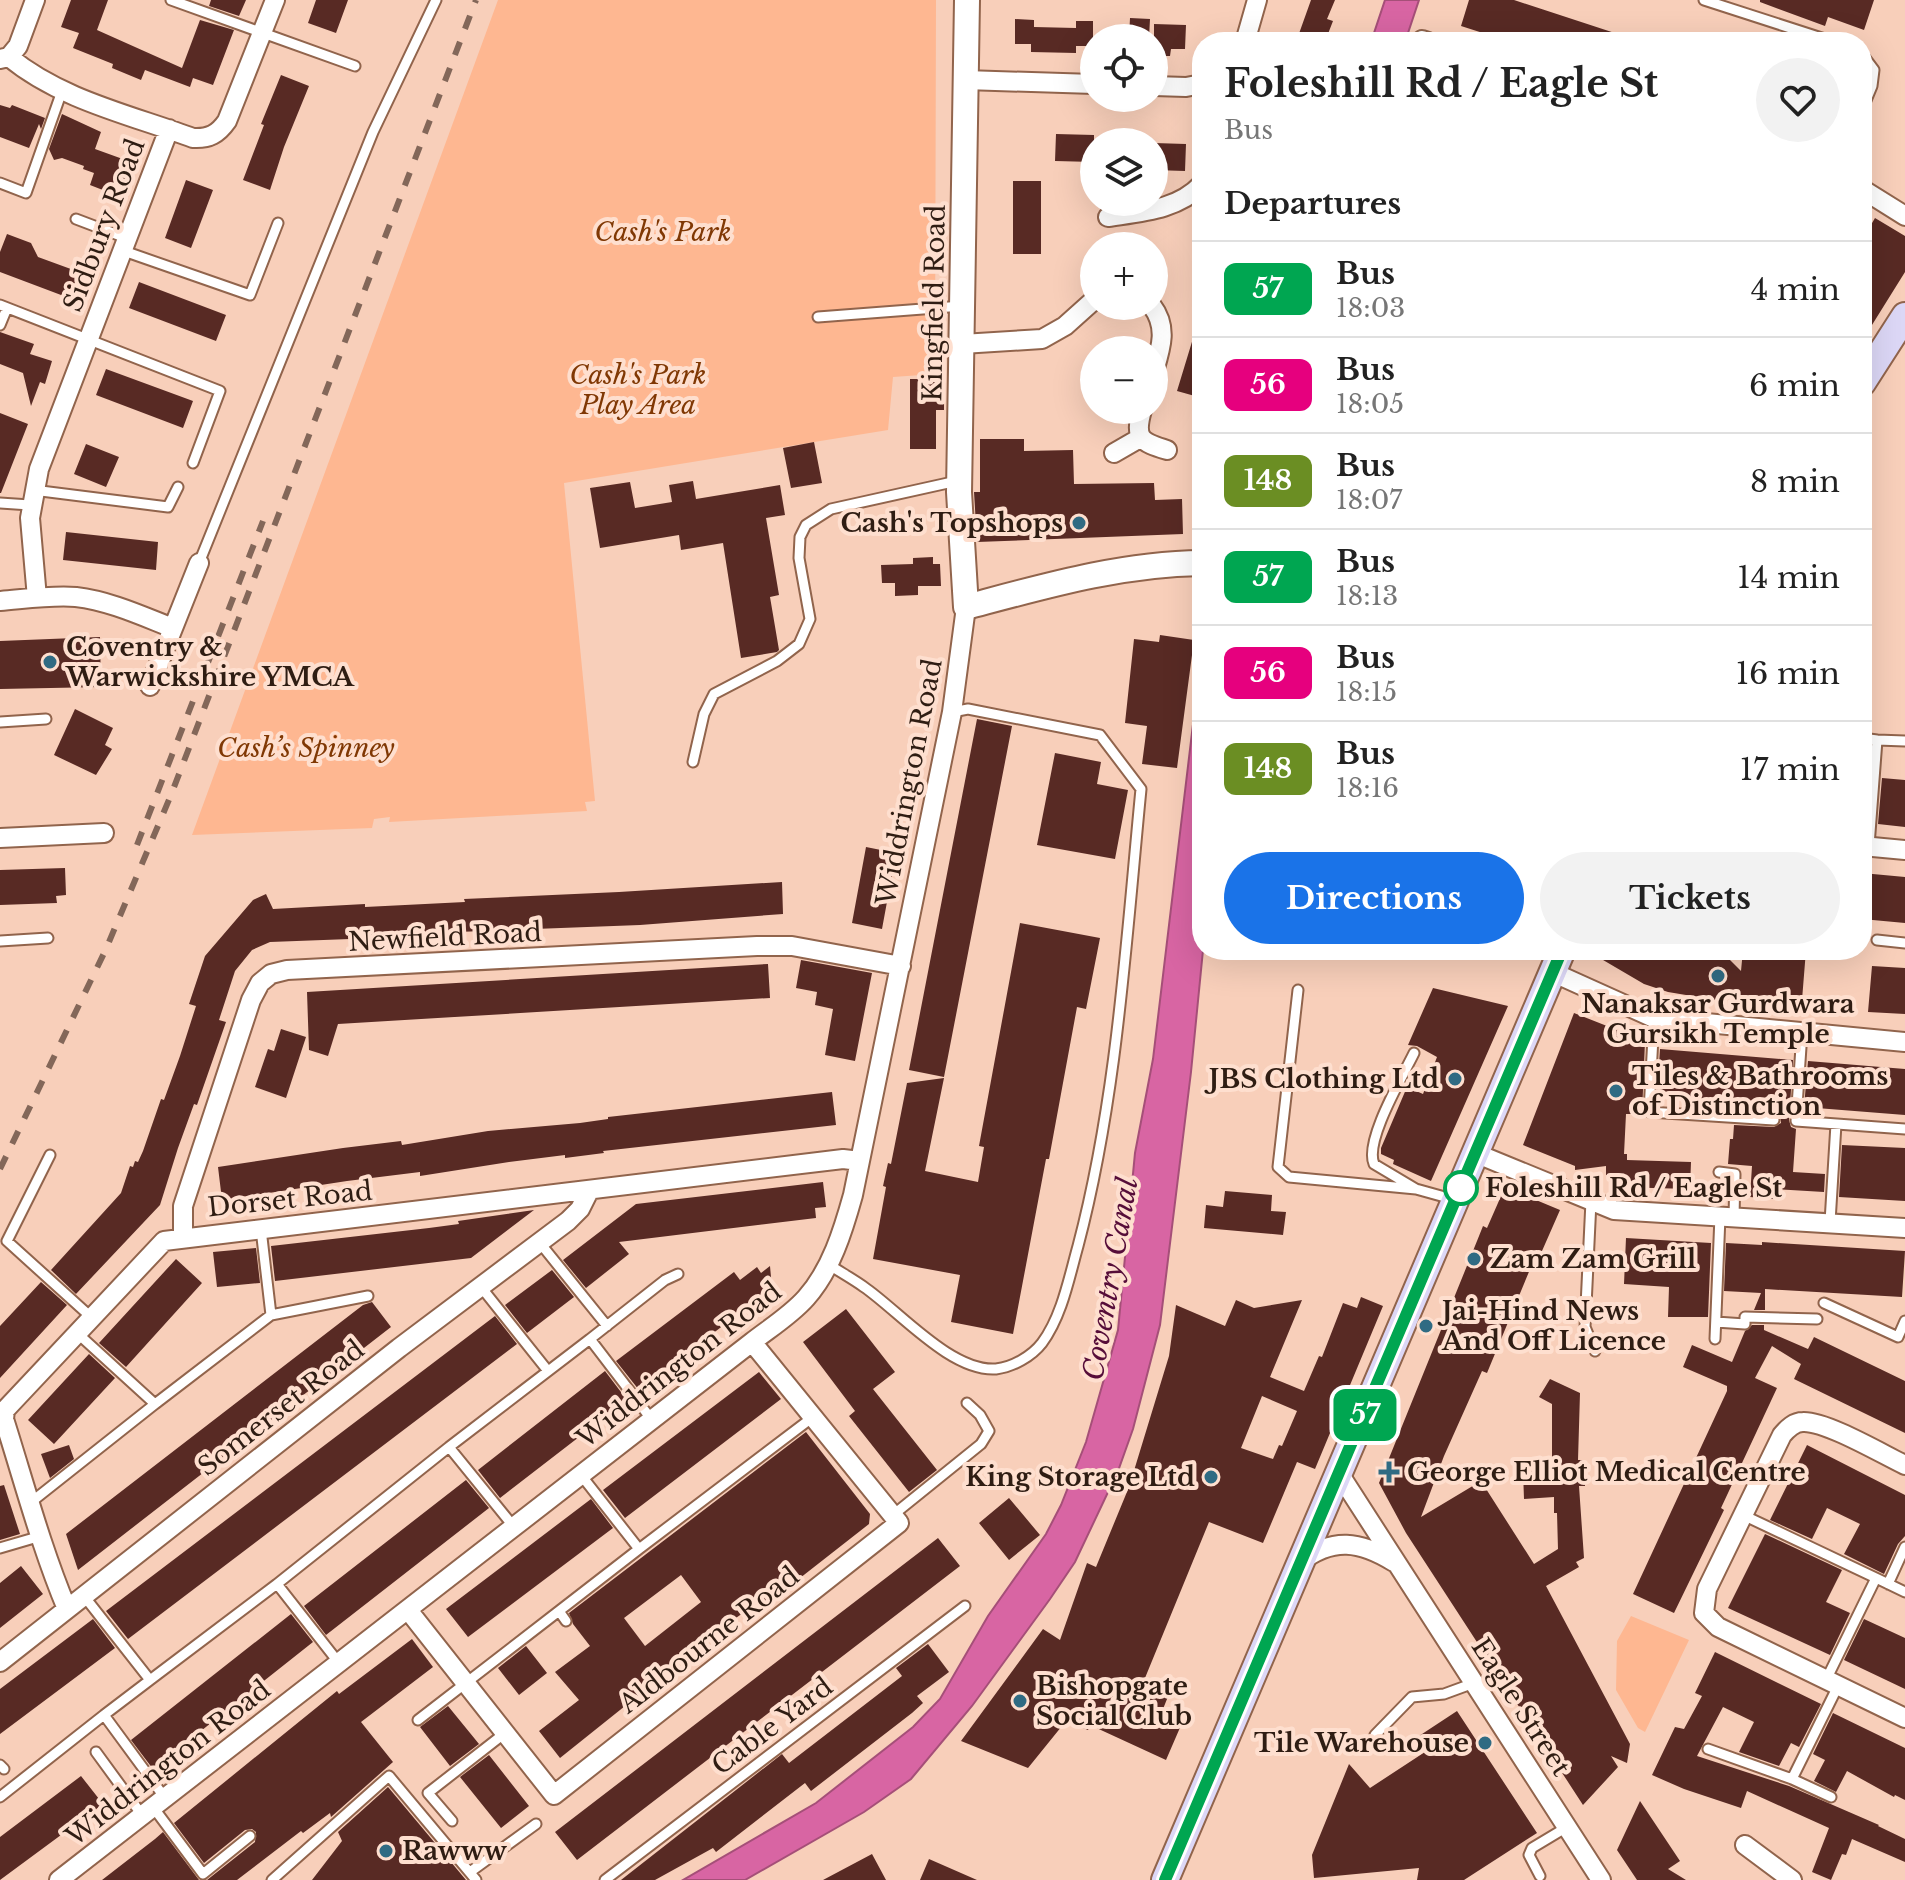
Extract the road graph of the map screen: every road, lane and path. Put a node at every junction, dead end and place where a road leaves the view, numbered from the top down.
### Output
1 (35, 0) edge
2 (171, 0) edge
3 (275, 0) edge
4 (436, 0) edge
5 (967, 0) edge
6 (1257, 0) edge
7 (1704, 0) edge
8 (1248, 32) edge
9 (1803, 32) edge
10 (263, 34) junction
11 (4, 58) edge
12 (355, 66) dead end
13 (965, 80) junction
14 (1080, 84) edge
15 (1168, 87) edge
16 (1192, 88) edge
17 (62, 91) junction
18 (169, 129) junction
19 (0, 183) edge
20 (1192, 194) edge
21 (1872, 195) edge
22 (1905, 216) edge
23 (1108, 217) dead end
24 (76, 219) dead end
25 (278, 223) dead end
26 (124, 244) junction
27 (4, 306) edge
28 (962, 306) junction
29 (1080, 313) edge
30 (1905, 316) edge
31 (818, 317) dead end
32 (0, 325) edge
33 (88, 340) junction
34 (962, 344) junction
35 (1872, 367) edge
36 (1139, 424) edge
37 (1140, 438) junction
38 (1167, 450) dead end
39 (1114, 453) dead end
40 (193, 463) dead end
41 (959, 480) junction
42 (178, 487) dead end
43 (32, 498) junction
44 (0, 503) edge
45 (199, 563) joint
46 (1192, 563) edge
47 (37, 598) junction
48 (0, 601) edge
49 (966, 607) junction
50 (173, 628) junction
51 (150, 686) dead end
52 (952, 712) junction
53 (46, 719) dead end
54 (0, 722) edge
55 (1872, 739) edge
56 (1877, 740) junction
57 (1905, 741) edge
58 (693, 762) dead end
59 (1872, 784) edge
60 (104, 833) dead end
61 (0, 838) edge
62 (1872, 847) edge
63 (1905, 850) edge
64 (48, 938) dead end
65 (1877, 940) dead end
66 (0, 941) edge
67 (1905, 943) edge
68 (1555, 960) edge
69 (1559, 960) edge
70 (901, 966) junction
71 (1298, 990) dead end
72 (1654, 1018) junction
73 (1802, 1032) junction
74 (1905, 1042) edge
75 (1414, 1053) dead end
76 (1774, 1120) dead end
77 (1836, 1124) junction
78 (1905, 1129) edge
79 (1475, 1153) junction
80 (50, 1155) dead end
81 (860, 1161) junction
82 (1719, 1172) dead end
83 (1416, 1189) junction
84 (589, 1191) junction
85 (1456, 1200) junction
86 (1591, 1201) junction
87 (1727, 1217) junction
88 (1830, 1222) junction
89 (1905, 1228) edge
90 (261, 1229) junction
91 (183, 1237) junction
92 (540, 1243) junction
93 (828, 1264) junction
94 (678, 1274) dead end
95 (481, 1287) junction
96 (368, 1296) dead end
97 (1824, 1303) dead end
98 (271, 1315) junction
99 (91, 1317) junction
100 (1817, 1319) dead end
101 (1905, 1321) edge
102 (1716, 1322) junction
103 (607, 1326) junction
104 (76, 1332) junction
105 (590, 1339) junction
106 (1715, 1339) dead end
107 (1901, 1339) edge
108 (752, 1342) junction
109 (1595, 1351) dead end
110 (548, 1371) junction
111 (967, 1403) dead end
112 (155, 1404) junction
113 (813, 1417) junction
114 (652, 1420) junction
115 (449, 1447) junction
116 (1905, 1465) edge
117 (581, 1475) junction
118 (1340, 1475) junction
119 (30, 1503) junction
120 (893, 1515) junction
121 (1743, 1515) junction
122 (514, 1527) junction
123 (41, 1536) junction
124 (1905, 1547) edge
125 (0, 1548) edge
126 (639, 1549) junction
127 (1300, 1562) junction
128 (1396, 1563) junction
129 (1876, 1578) junction
130 (277, 1584) junction
131 (1888, 1584) junction
132 (1905, 1592) edge
133 (84, 1596) junction
134 (965, 1606) dead end
135 (67, 1609) junction
136 (408, 1610) junction
137 (559, 1611) junction
138 (566, 1621) dead end
139 (0, 1662) edge
140 (339, 1663) junction
141 (150, 1680) junction
142 (465, 1683) junction
143 (1474, 1683) junction
144 (1832, 1683) junction
145 (104, 1715) junction
146 (1905, 1718) edge
147 (418, 1720) dead end
148 (505, 1733) junction
149 (1375, 1735) dead end
150 (1708, 1749) dead end
151 (96, 1752) dead end
152 (1792, 1779) junction
153 (0, 1797) edge
154 (1831, 1797) dead end
155 (153, 1807) junction
156 (452, 1821) dead end
157 (536, 1824) dead end
158 (1567, 1827) junction
159 (250, 1836) dead end
160 (1745, 1845) dead end
161 (473, 1876) edge
162 (1540, 1876) dead end
163 (199, 1877) edge
164 (59, 1880) edge
165 (272, 1880) edge
166 (605, 1880) edge
167 (1165, 1880) edge
168 (1601, 1880) edge
169 (1792, 1880) edge

1 - 11 street
2 - 10 lane
3 - 10 street
4 - 45 lane
5 - 13 street, Kingfield Road
6 - 8 street
7 - 9 lane
10 - 12 lane
10 - 18 street
11 - 17 street
13 - 14 street
13 - 28 street, Kingfield Road
15 - 16 street
17 - 18 street
17 - 19 lane
18 - 26 street, Sidbury Road
20 - 23 street
21 - 22 street
24 - 26 lane
25 - 26 lane
26 - 33 street, Sidbury Road
27 - 32 lane
27 - 33 lane, Sidbury Road
28 - 31 lane
28 - 34 street, Kingfield Road
29 - 34 street
30 - 35 main road
33 - 40 lane, Sidbury Road
33 - 43 street, Sidbury Road
34 - 41 street, Kingfield Road
36 - 37 street
37 - 38 street
37 - 39 street
41 - 49 street, Kingfield Road
41 - 58 lane
42 - 43 lane
43 - 44 lane
43 - 47 street, Sidbury Road
45 - 50 street
46 - 49 street
47 - 48 street
47 - 50 street
49 - 52 street, Widdrington Road
50 - 51 street
52 - 70 street, Widdrington Road
52 - 93 lane
53 - 54 lane
55 - 56 lane
56 - 57 lane
56 - 59 lane
60 - 61 street
62 - 63 street
64 - 66 lane
65 - 67 lane
68 - 79 main road
69 - 72 street
70 - 81 street, Widdrington Road
70 - 91 street, Newfield Road
71 - 83 lane
72 - 73 street
72 - 76 lane
73 - 74 street
73 - 77 lane
75 - 83 lane
77 - 78 lane
77 - 88 lane
79 - 85 main road
79 - 86 street
80 - 99 lane
81 - 84 street, Dorset Road
81 - 93 street, Widdrington Road
82 - 87 lane
83 - 85 lane
84 - 90 street, Dorset Road
84 - 92 street, Somerset Road
85 - 118 main road
86 - 87 street
86 - 109 lane
87 - 88 street
87 - 102 lane
88 - 89 street
90 - 91 street, Dorset Road
90 - 98 lane
91 - 99 street, Dorset Road
92 - 95 street, Somerset Road
92 - 103 lane
93 - 108 street, Widdrington Road
94 - 103 lane
95 - 110 lane
95 - 133 street, Somerset Road
96 - 98 lane
97 - 107 lane
98 - 112 lane
99 - 104 street, Dorset Road
100 - 102 lane
101 - 107 lane
102 - 106 lane
103 - 105 lane
104 - 112 lane
104 - 119 street, Dorset Road
105 - 110 lane
105 - 114 lane
108 - 113 street
108 - 114 street, Widdrington Road
110 - 115 lane
111 - 120 lane
112 - 119 lane
113 - 120 street
113 - 126 lane
114 - 117 street, Widdrington Road
115 - 122 lane
115 - 130 lane
116 - 121 street
117 - 122 street, Widdrington Road
117 - 126 lane
118 - 127 main road
118 - 128 street, Eagle Street
119 - 123 street, Dorset Road
120 - 148 street, Aldbourne Road
121 - 129 lane
121 - 144 street
122 - 136 street, Widdrington Road
123 - 125 lane
123 - 135 street, Dorset Road
124 - 131 lane
126 - 137 lane
127 - 128 street
127 - 167 main road
128 - 143 street, Eagle Street
129 - 131 lane
129 - 144 lane
130 - 140 lane
130 - 141 lane
131 - 132 lane
133 - 135 street, Somerset Road
133 - 141 lane
134 - 166 lane, Cable Yard
135 - 139 street, Somerset Road
136 - 140 street, Widdrington Road
136 - 142 street, Aldbourne Road
137 - 138 lane
137 - 142 lane
140 - 155 street, Widdrington Road
141 - 145 lane
142 - 147 lane
142 - 148 street, Aldbourne Road
143 - 149 lane
143 - 158 street, Eagle Street
144 - 146 street
144 - 152 lane
145 - 153 lane
145 - 155 lane
148 - 156 lane
150 - 152 lane
151 - 155 lane
152 - 154 lane
155 - 163 lane
155 - 164 street, Widdrington Road
157 - 161 lane
158 - 162 lane
158 - 168 street, Eagle Street
159 - 163 lane
160 - 169 street
161 - 165 lane

